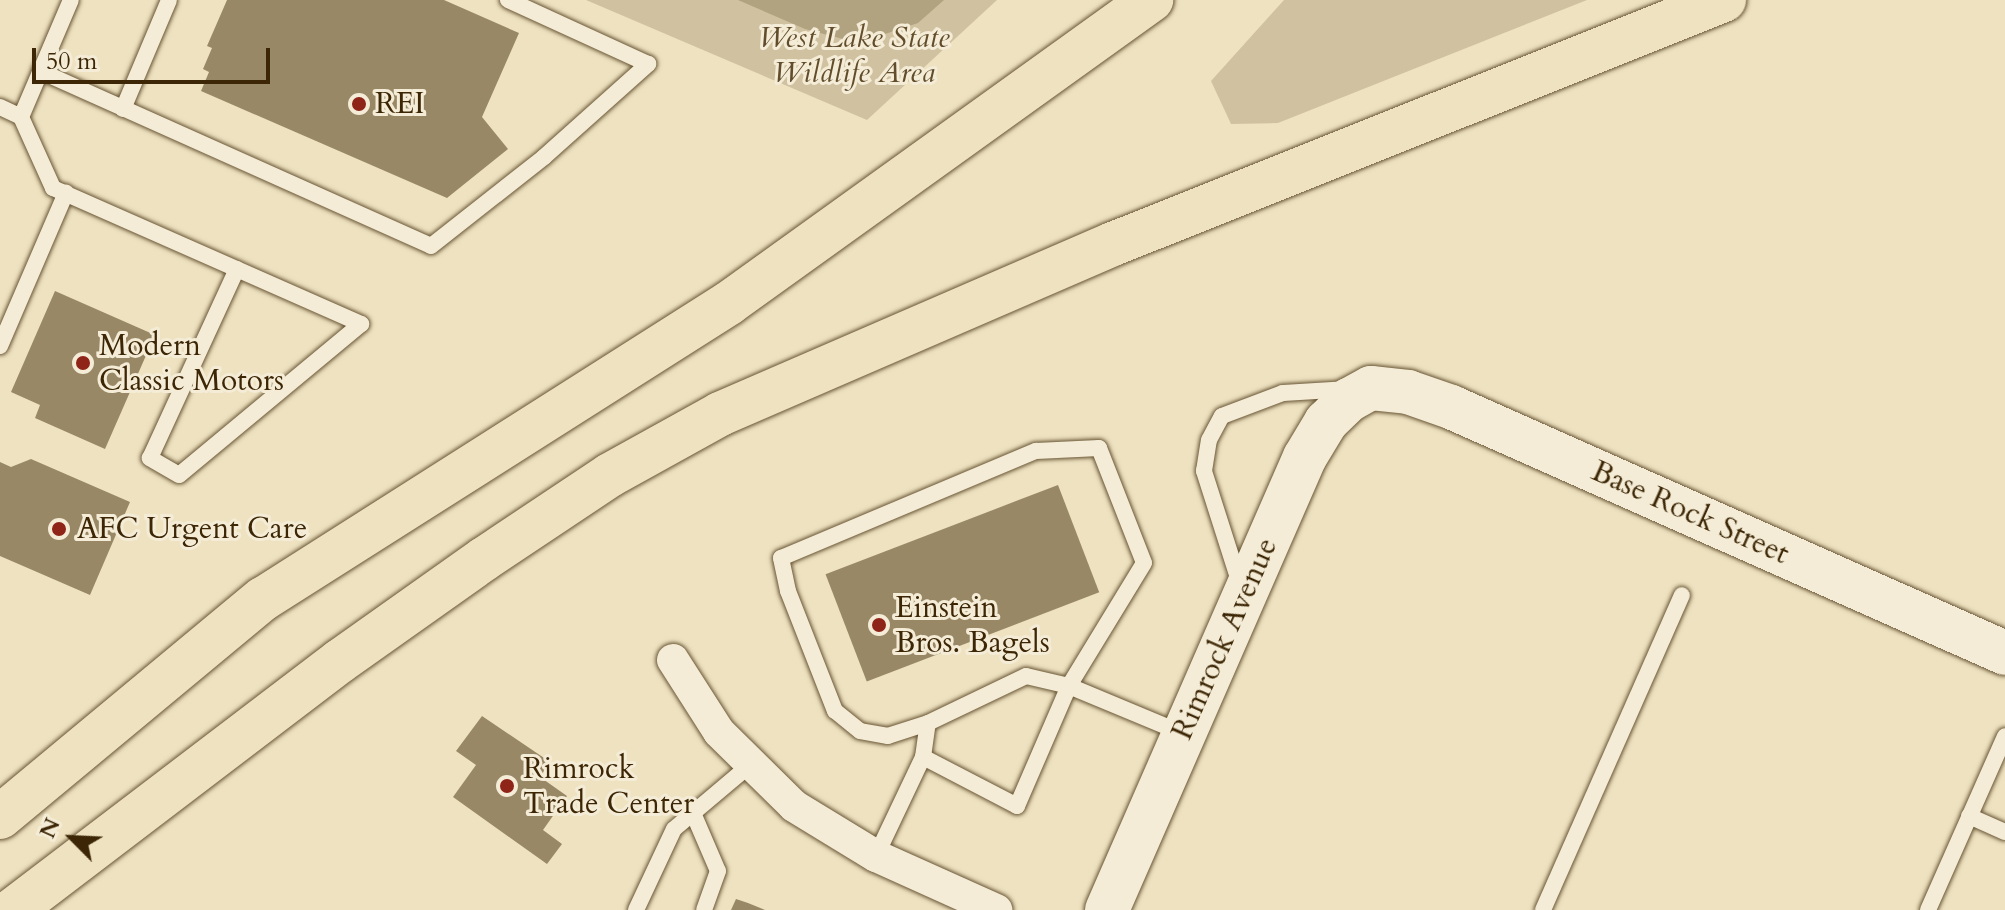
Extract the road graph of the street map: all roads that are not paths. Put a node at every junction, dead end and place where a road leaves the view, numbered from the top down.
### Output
1 (71, 0) edge
2 (169, 0) edge
3 (508, 0) edge
4 (1151, 0) edge
5 (1724, 0) edge
6 (40, 71) junction
7 (123, 109) junction
8 (2, 113) edge
9 (21, 117) junction
10 (66, 193) junction
11 (237, 269) junction
12 (0, 346) edge
13 (1371, 388) junction
14 (1682, 595) dead end
15 (1244, 596) junction
16 (2005, 653) edge
17 (673, 660) dead end
18 (1069, 686) junction
19 (928, 723) junction
20 (1184, 733) junction
21 (2005, 736) edge
22 (923, 757) junction
23 (750, 765) junction
24 (693, 813) junction
25 (1969, 816) junction
26 (0, 817) edge
27 (2005, 832) edge
28 (876, 856) junction
29 (955, 902) edge
30 (13, 910) edge
31 (636, 910) edge
32 (704, 910) edge
33 (996, 910) edge
34 (1107, 910) edge
35 (1543, 910) edge
36 (1928, 910) edge

1 - 6 lane
2 - 7 lane
3 - 7 lane
4 - 26 highway
5 - 30 highway
6 - 7 lane
6 - 9 lane
8 - 9 lane
9 - 10 lane
10 - 11 lane
10 - 12 lane
11 - 11 lane
13 - 15 street, Rimrock Avenue
13 - 15 lane
13 - 16 street, Base Rock Street
14 - 35 lane
15 - 20 street, Rimrock Avenue
17 - 23 street
18 - 19 lane
18 - 19 lane
18 - 20 lane
18 - 22 lane
19 - 22 lane
20 - 34 street, Rimrock Avenue
21 - 25 lane
22 - 28 lane
23 - 24 lane
23 - 28 street
24 - 31 lane
24 - 32 lane
25 - 27 lane
25 - 36 lane
28 - 29 street
29 - 33 street

